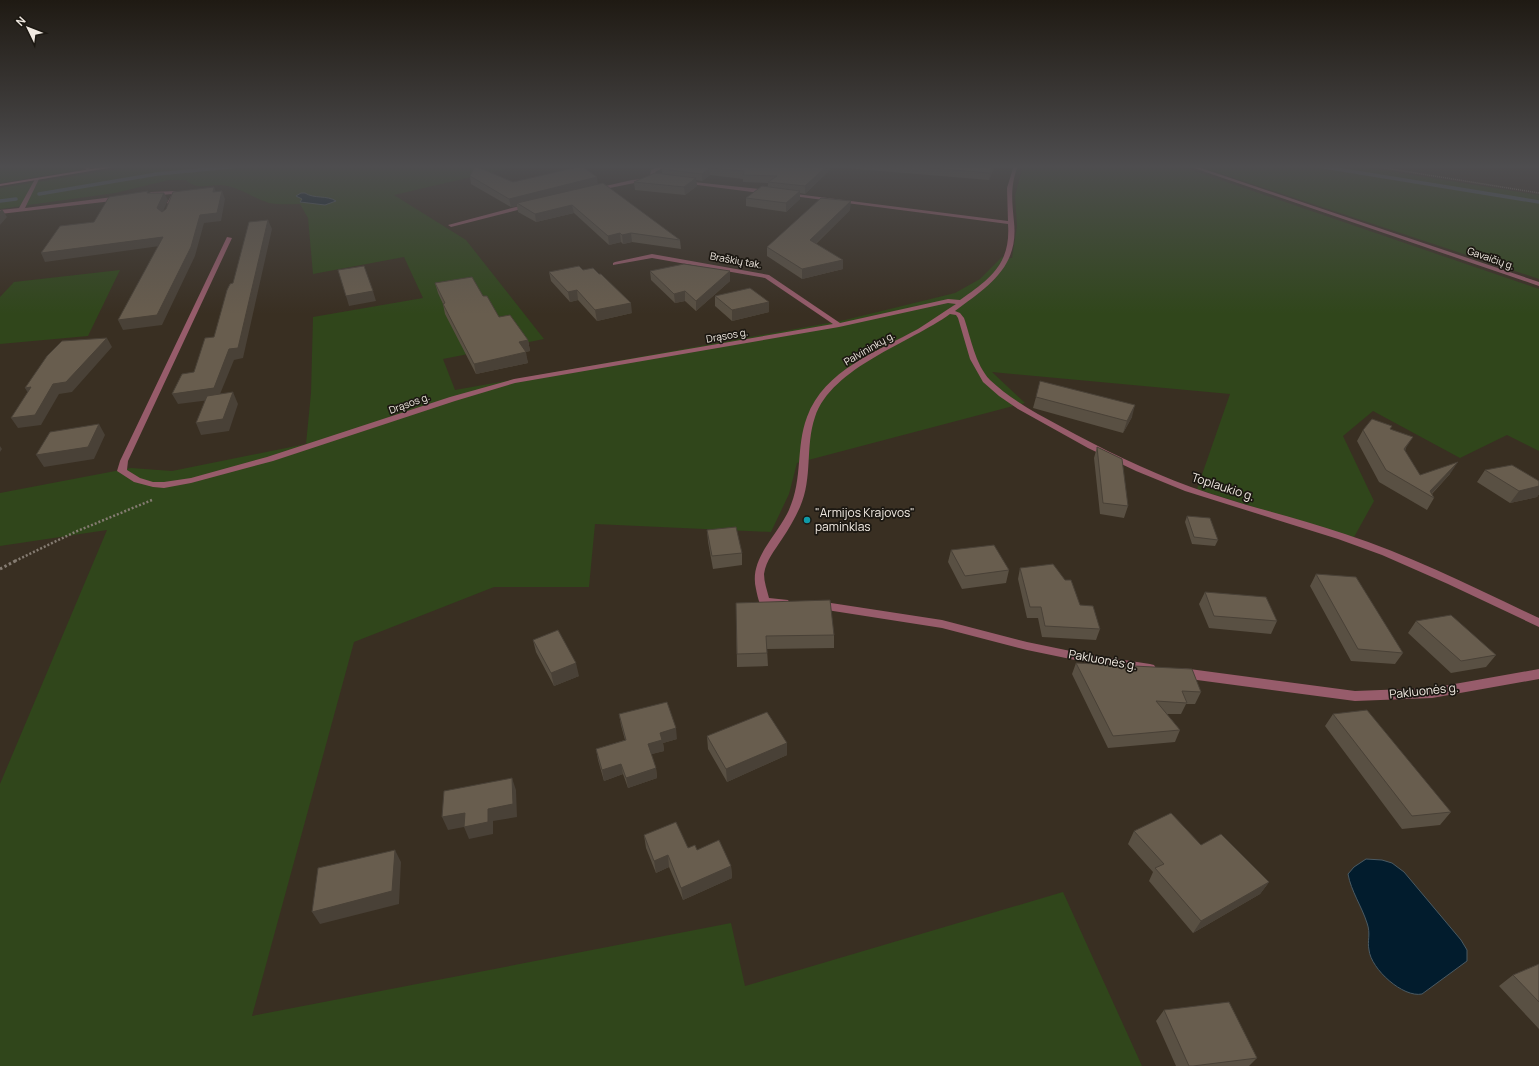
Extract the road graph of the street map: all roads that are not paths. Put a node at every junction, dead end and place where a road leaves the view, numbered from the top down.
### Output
1 (495, 215) edge
2 (947, 215) edge
3 (1011, 215) edge
4 (1334, 215) edge
5 (1012, 223) junction
6 (451, 226) dead end
7 (229, 238) dead end
8 (615, 264) dead end
9 (1539, 284) edge
10 (962, 302) junction
11 (949, 311) junction
12 (840, 325) junction
13 (794, 603) edge
14 (810, 604) edge
15 (1539, 623) edge
16 (1539, 674) edge

1 - 6 street
2 - 5 street
3 - 5 street, Palvininkų g.
4 - 9 street, Gavaičių g.
5 - 10 street, Palvininkų g.
7 - 12 street, Drąsos g.
8 - 12 street, Braškių tak.
10 - 11 street, Palvininkų g.
10 - 12 street, Drąsos g.
11 - 13 street, Palvininkų g.
11 - 15 street, Toplaukio g.
14 - 16 street, Pakluonės g.

